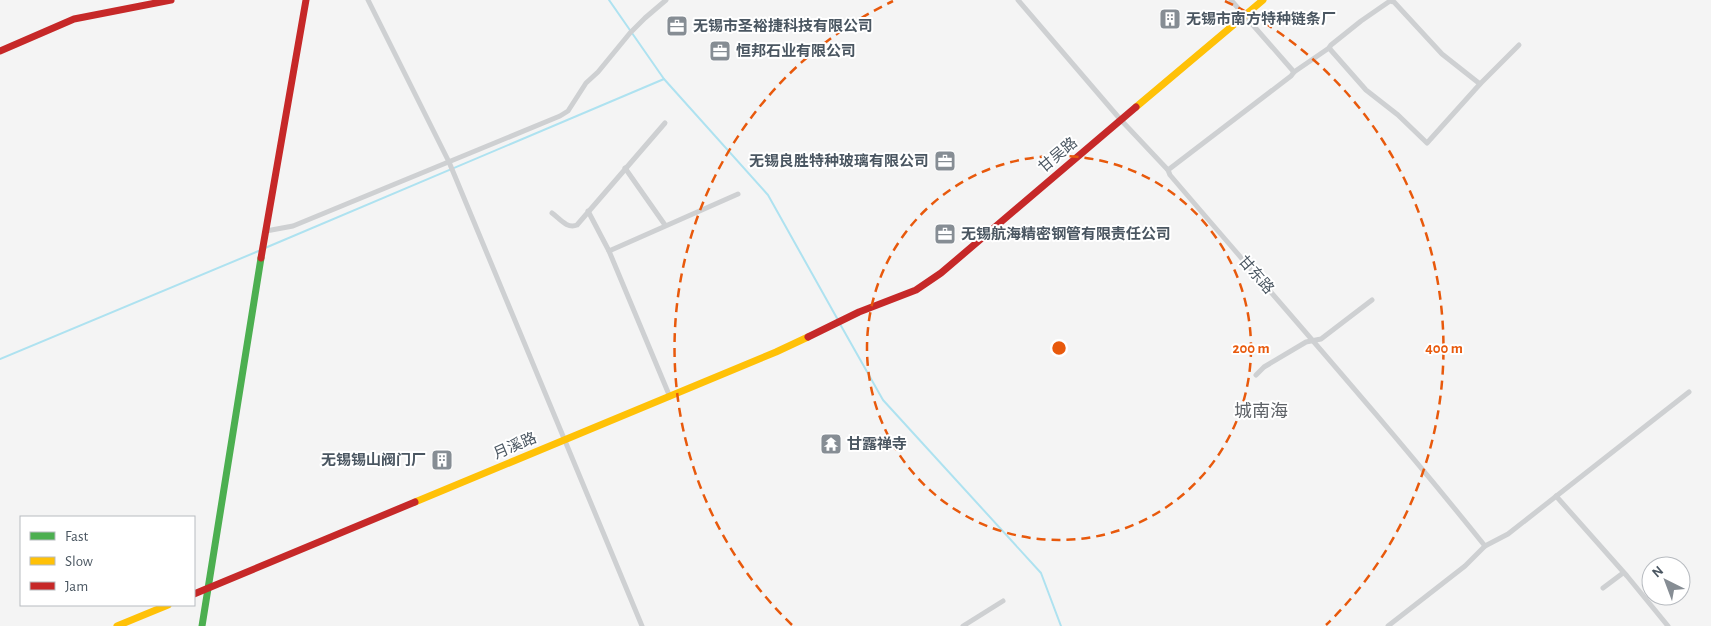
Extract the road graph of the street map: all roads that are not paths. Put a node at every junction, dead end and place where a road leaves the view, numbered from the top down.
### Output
1 (171, 0) edge
2 (306, 0) edge
3 (368, 0) edge
4 (666, 0) edge
5 (1018, 0) edge
6 (1232, 0) edge
7 (1263, 0) edge
8 (1244, 16) junction
9 (1519, 45) dead end
10 (1330, 48) junction
11 (0, 51) edge
12 (1294, 72) junction
13 (1480, 84) junction
14 (1121, 120) junction
15 (665, 123) dead end
16 (449, 164) junction
17 (626, 168) junction
18 (1168, 170) junction
19 (738, 194) dead end
20 (588, 211) junction
21 (552, 213) dead end
22 (665, 225) junction
23 (266, 231) junction
24 (609, 250) junction
25 (1372, 300) dead end
26 (829, 325) joint
27 (1313, 341) junction
28 (1256, 375) dead end
29 (1688, 392) dead end
30 (670, 397) junction
31 (564, 440) junction
32 (1556, 496) junction
33 (1485, 546) junction
34 (1623, 573) junction
35 (209, 588) junction
36 (1603, 588) dead end
37 (195, 594) edge
38 (1003, 601) dead end
39 (166, 606) edge
40 (117, 626) edge
41 (202, 626) edge
42 (642, 626) edge
43 (963, 626) edge
44 (1388, 626) edge
45 (1668, 626) edge

1 - 11 street
2 - 23 street
3 - 16 street
4 - 16 street
5 - 14 street, 甘东路
6 - 8 street
7 - 8 street, 甘吴路
8 - 12 street
8 - 14 street, 甘吴路
9 - 13 street
10 - 12 street
10 - 13 street
10 - 13 street
12 - 18 street
14 - 18 street, 甘东路
14 - 26 street, 甘吴路
15 - 17 street
16 - 23 street
16 - 31 street
17 - 20 street
17 - 22 street
18 - 27 street, 甘东路
19 - 22 street
20 - 21 street
20 - 24 street
22 - 24 street
23 - 35 street
24 - 30 street
25 - 27 street
26 - 30 street, 月溪路
27 - 28 street
27 - 33 street, 甘东路
29 - 32 street
30 - 31 street, 月溪路
31 - 35 street, 月溪路
31 - 42 street
32 - 33 street
32 - 34 street
33 - 44 street
34 - 36 street
34 - 45 street
35 - 37 street, 月溪路
35 - 41 street
38 - 43 street
39 - 40 street

